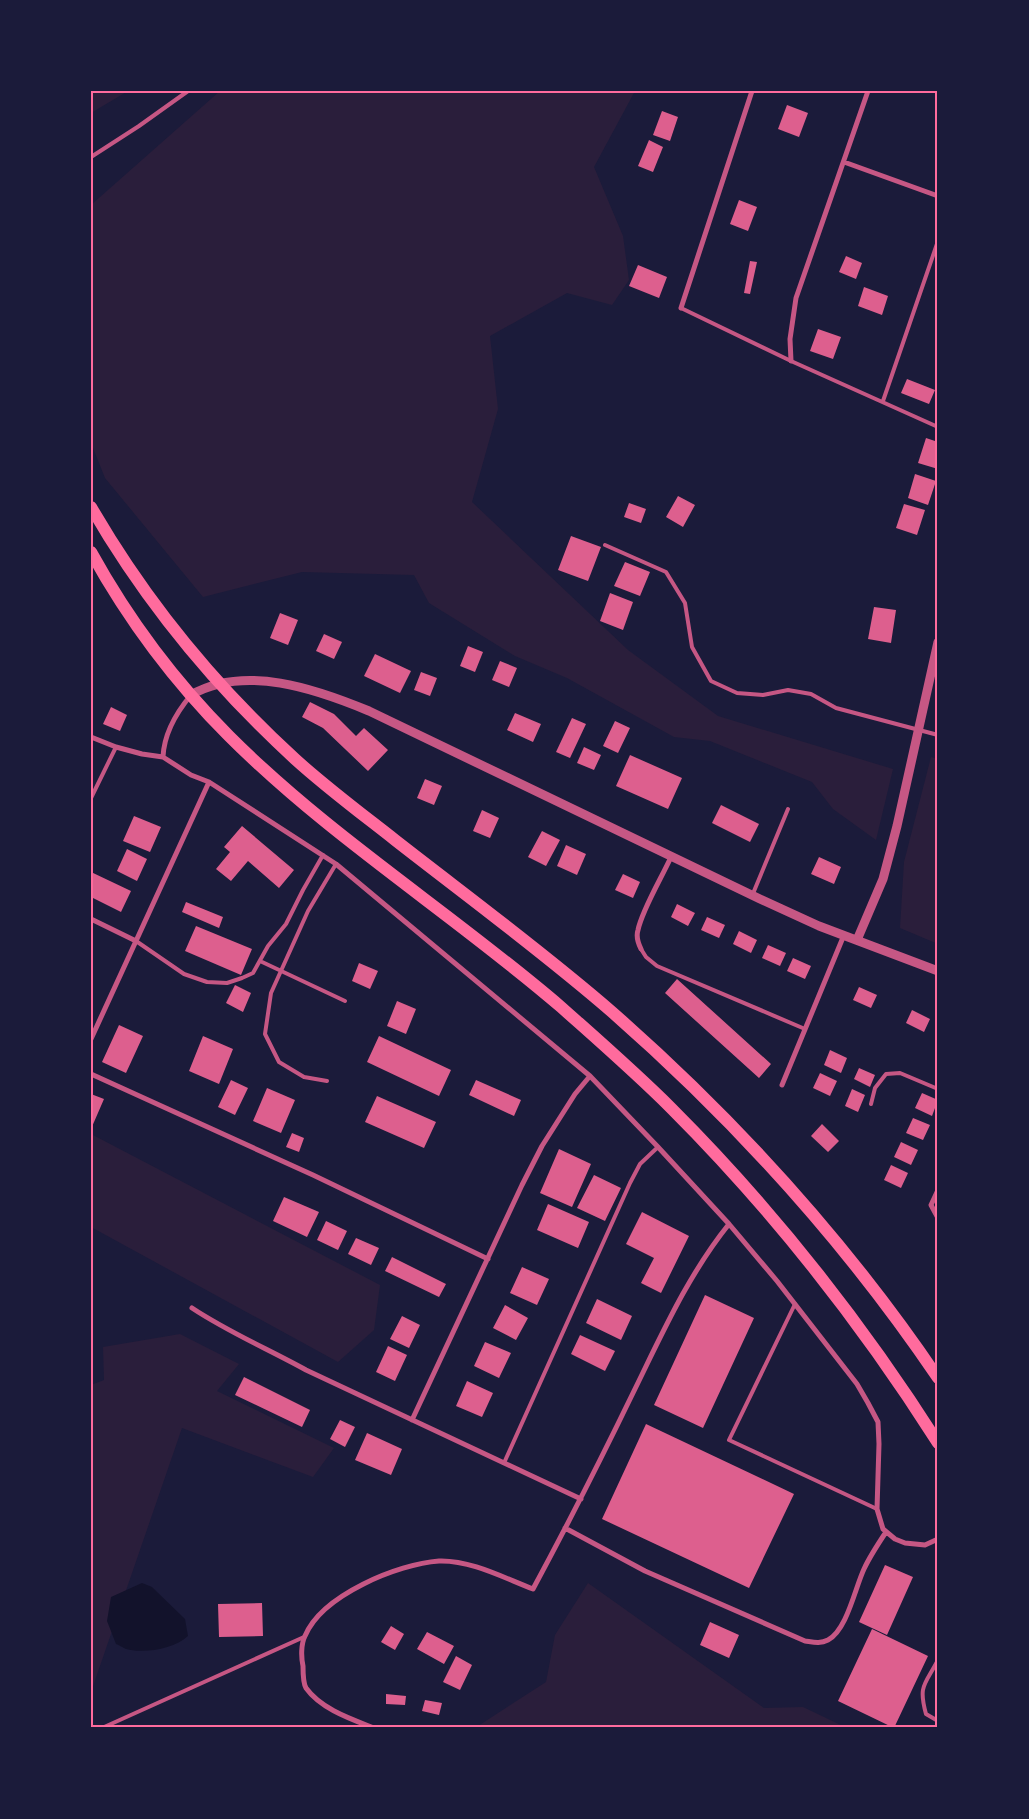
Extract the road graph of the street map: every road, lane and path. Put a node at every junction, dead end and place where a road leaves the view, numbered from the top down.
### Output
1 (188, 91) edge
2 (752, 91) edge
3 (868, 91) edge
4 (91, 157) edge
5 (844, 162) junction
6 (938, 196) edge
7 (938, 241) edge
8 (681, 308) joint
9 (791, 361) junction
10 (883, 401) junction
11 (938, 427) edge
12 (91, 507) edge
13 (605, 545) dead end
14 (91, 552) edge
15 (938, 644) edge
16 (219, 684) junction
17 (191, 695) junction
18 (920, 729) junction
19 (938, 735) edge
20 (91, 736) edge
21 (116, 747) junction
22 (163, 757) junction
23 (209, 782) junction
24 (91, 798) edge
25 (788, 809) dead end
26 (323, 855) junction
27 (671, 858) junction
28 (336, 864) junction
29 (752, 896) junction
30 (91, 918) edge
31 (844, 935) junction
32 (857, 940) junction
33 (136, 941) junction
34 (641, 949) joint
35 (260, 961) junction
36 (281, 970) junction
37 (938, 971) edge
38 (345, 1001) dead end
39 (805, 1030) junction
40 (91, 1039) edge
41 (91, 1074) edge
42 (590, 1076) junction
43 (327, 1081) dead end
44 (782, 1085) dead end
45 (938, 1089) edge
46 (871, 1104) dead end
47 (658, 1147) junction
48 (938, 1190) edge
49 (938, 1218) edge
50 (729, 1224) junction
51 (488, 1259) junction
52 (795, 1304) junction
53 (192, 1308) dead end
54 (938, 1378) edge
55 (412, 1420) junction
56 (938, 1443) edge
57 (504, 1463) junction
58 (581, 1499) junction
59 (877, 1509) junction
60 (566, 1528) junction
61 (886, 1532) junction
62 (938, 1539) edge
63 (304, 1637) junction
64 (938, 1660) edge
65 (938, 1721) edge
66 (102, 1728) edge
67 (374, 1728) edge

1 - 4 lane
2 - 8 street
3 - 5 street
5 - 6 street
5 - 9 street
7 - 10 lane
8 - 9 lane
9 - 10 lane
10 - 11 lane
12 - 16 highway
13 - 18 lane
14 - 17 highway
15 - 18 street
16 - 17 street
16 - 27 street
16 - 54 highway
17 - 22 street
17 - 56 highway
18 - 19 lane
18 - 32 street
20 - 21 street
21 - 22 street
21 - 24 lane
22 - 23 street
23 - 26 street
23 - 33 street
25 - 29 lane
26 - 28 street
26 - 35 lane
27 - 29 street
27 - 34 street
28 - 36 lane
28 - 42 street
29 - 31 street
30 - 33 street
31 - 32 street
31 - 39 street
32 - 37 street
33 - 35 lane
33 - 40 street
34 - 39 lane
35 - 36 lane
36 - 38 lane
36 - 43 lane
39 - 44 street
41 - 51 street
42 - 47 street
42 - 51 street
45 - 46 lane
47 - 50 street
47 - 57 lane
48 - 49 street
50 - 52 street
50 - 58 street
51 - 55 street
52 - 59 street
52 - 59 lane
53 - 55 street
55 - 57 street
57 - 58 street
58 - 60 street
59 - 61 street
60 - 61 street
60 - 63 street
61 - 62 street
63 - 66 lane
63 - 67 street
64 - 65 lane

